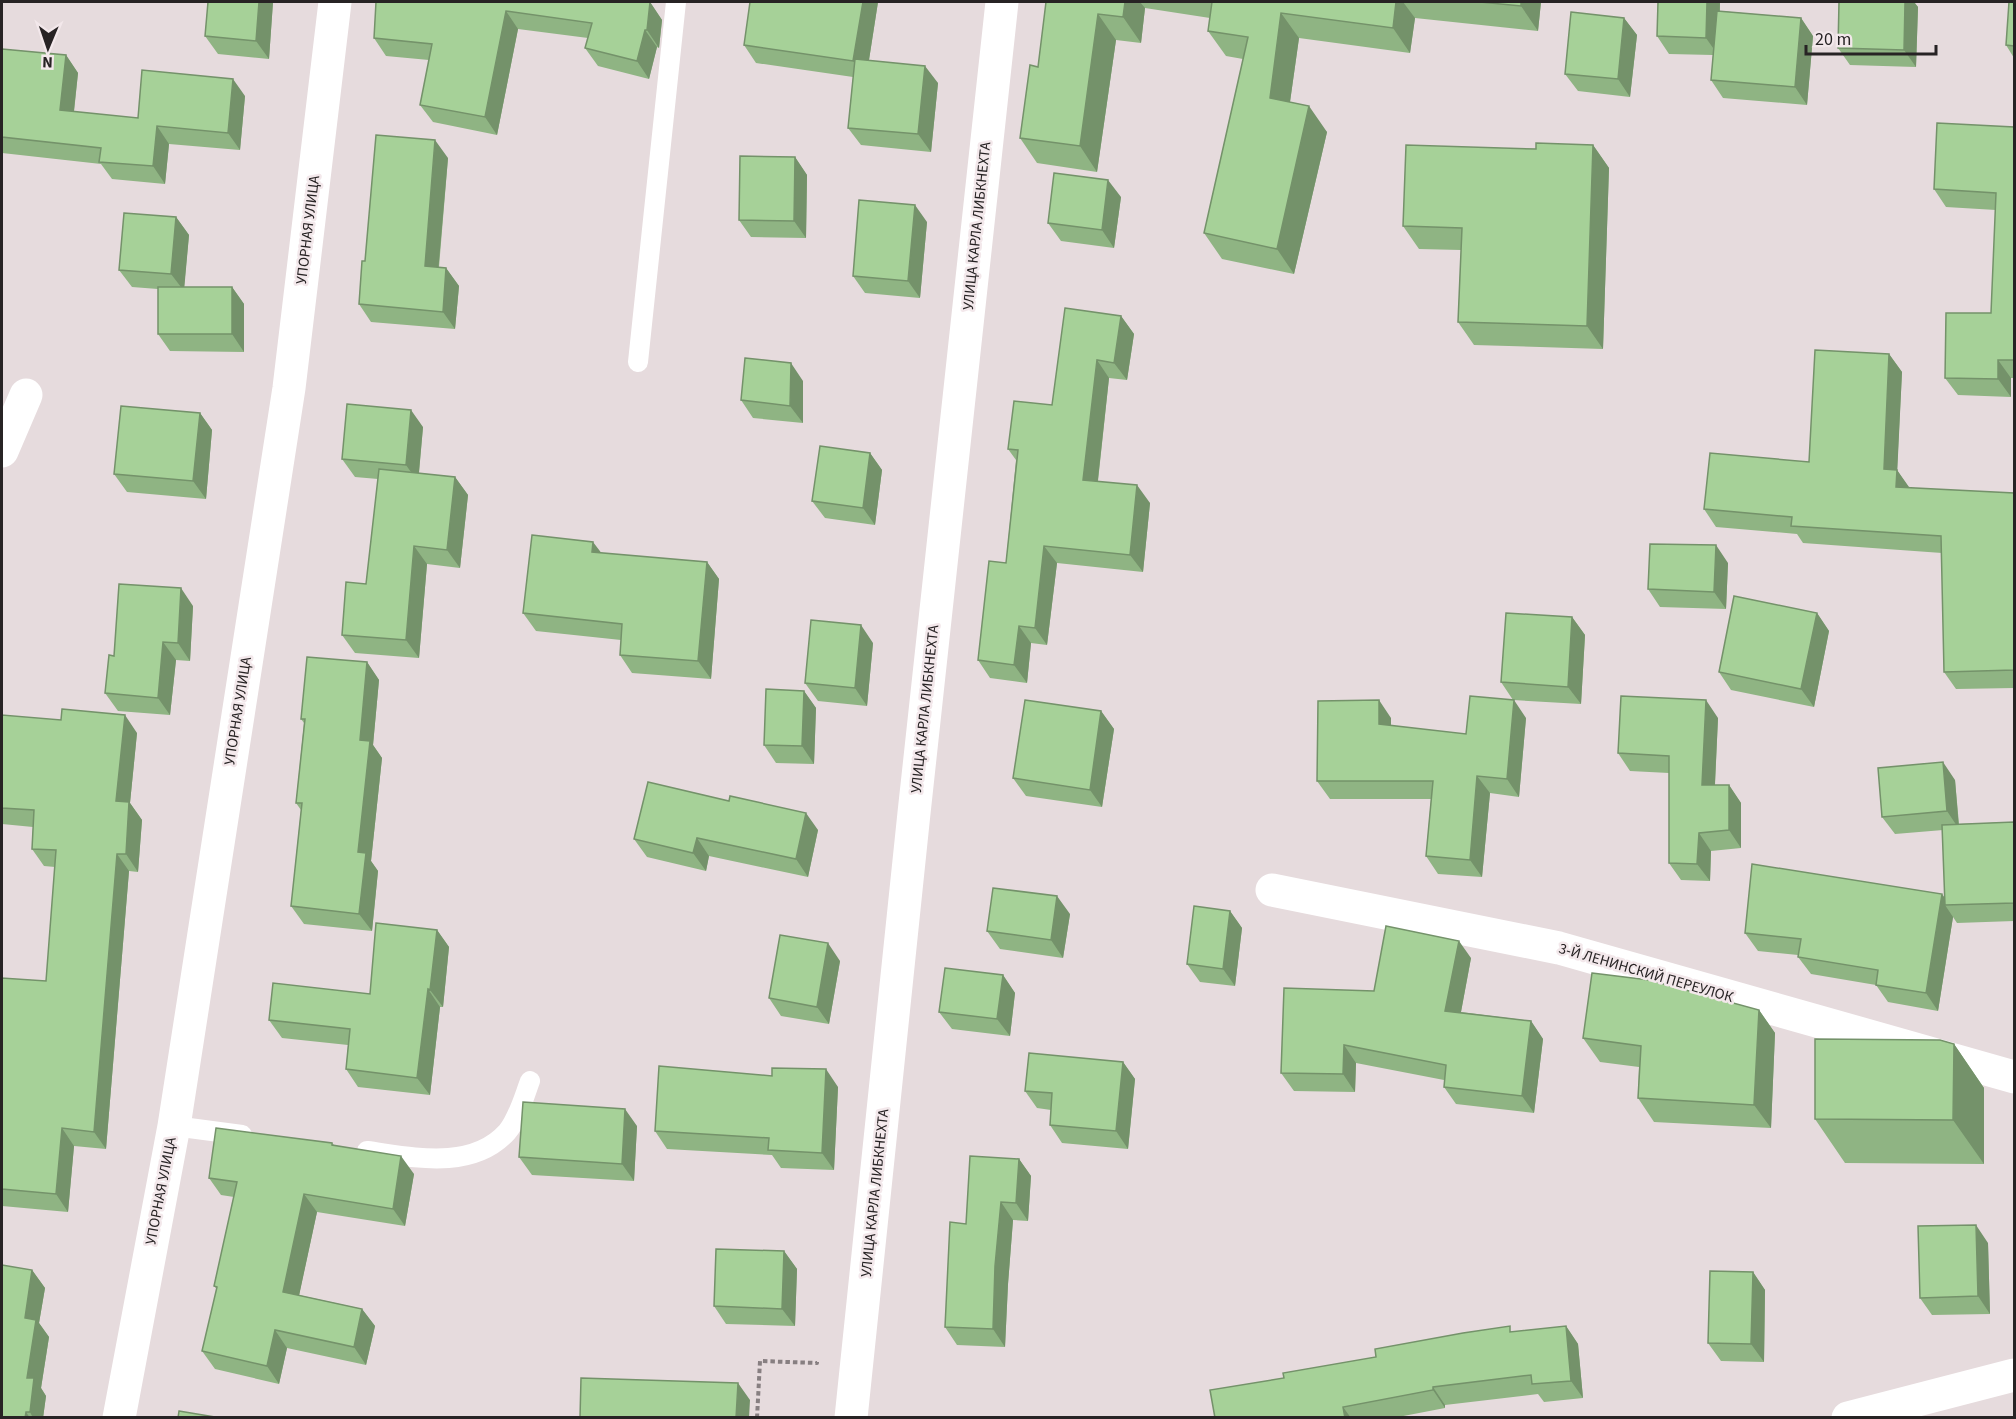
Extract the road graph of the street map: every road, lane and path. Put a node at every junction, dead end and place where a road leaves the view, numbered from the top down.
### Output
1 (334, 2) edge
2 (676, 2) edge
3 (1002, 2) edge
4 (638, 362) dead end
5 (26, 395) dead end
6 (2, 451) edge
7 (1272, 890) dead end
8 (2014, 1077) edge
9 (530, 1081) dead end
10 (174, 1126) junction
11 (256, 1137) edge
12 (351, 1149) edge
13 (2014, 1375) edge
14 (119, 1418) edge
15 (851, 1418) edge
16 (1848, 1418) edge

1 - 10 street, УПОРНАЯ УЛИЦА
2 - 4 lane
3 - 15 street, УЛИЦА КАРЛА ЛИБКНЕХТА
5 - 6 street
7 - 8 street, 3-Й ЛЕНИНСКИЙ ПЕРЕУЛОК
9 - 12 lane
10 - 11 lane
10 - 14 street, УПОРНАЯ УЛИЦА
13 - 16 street

